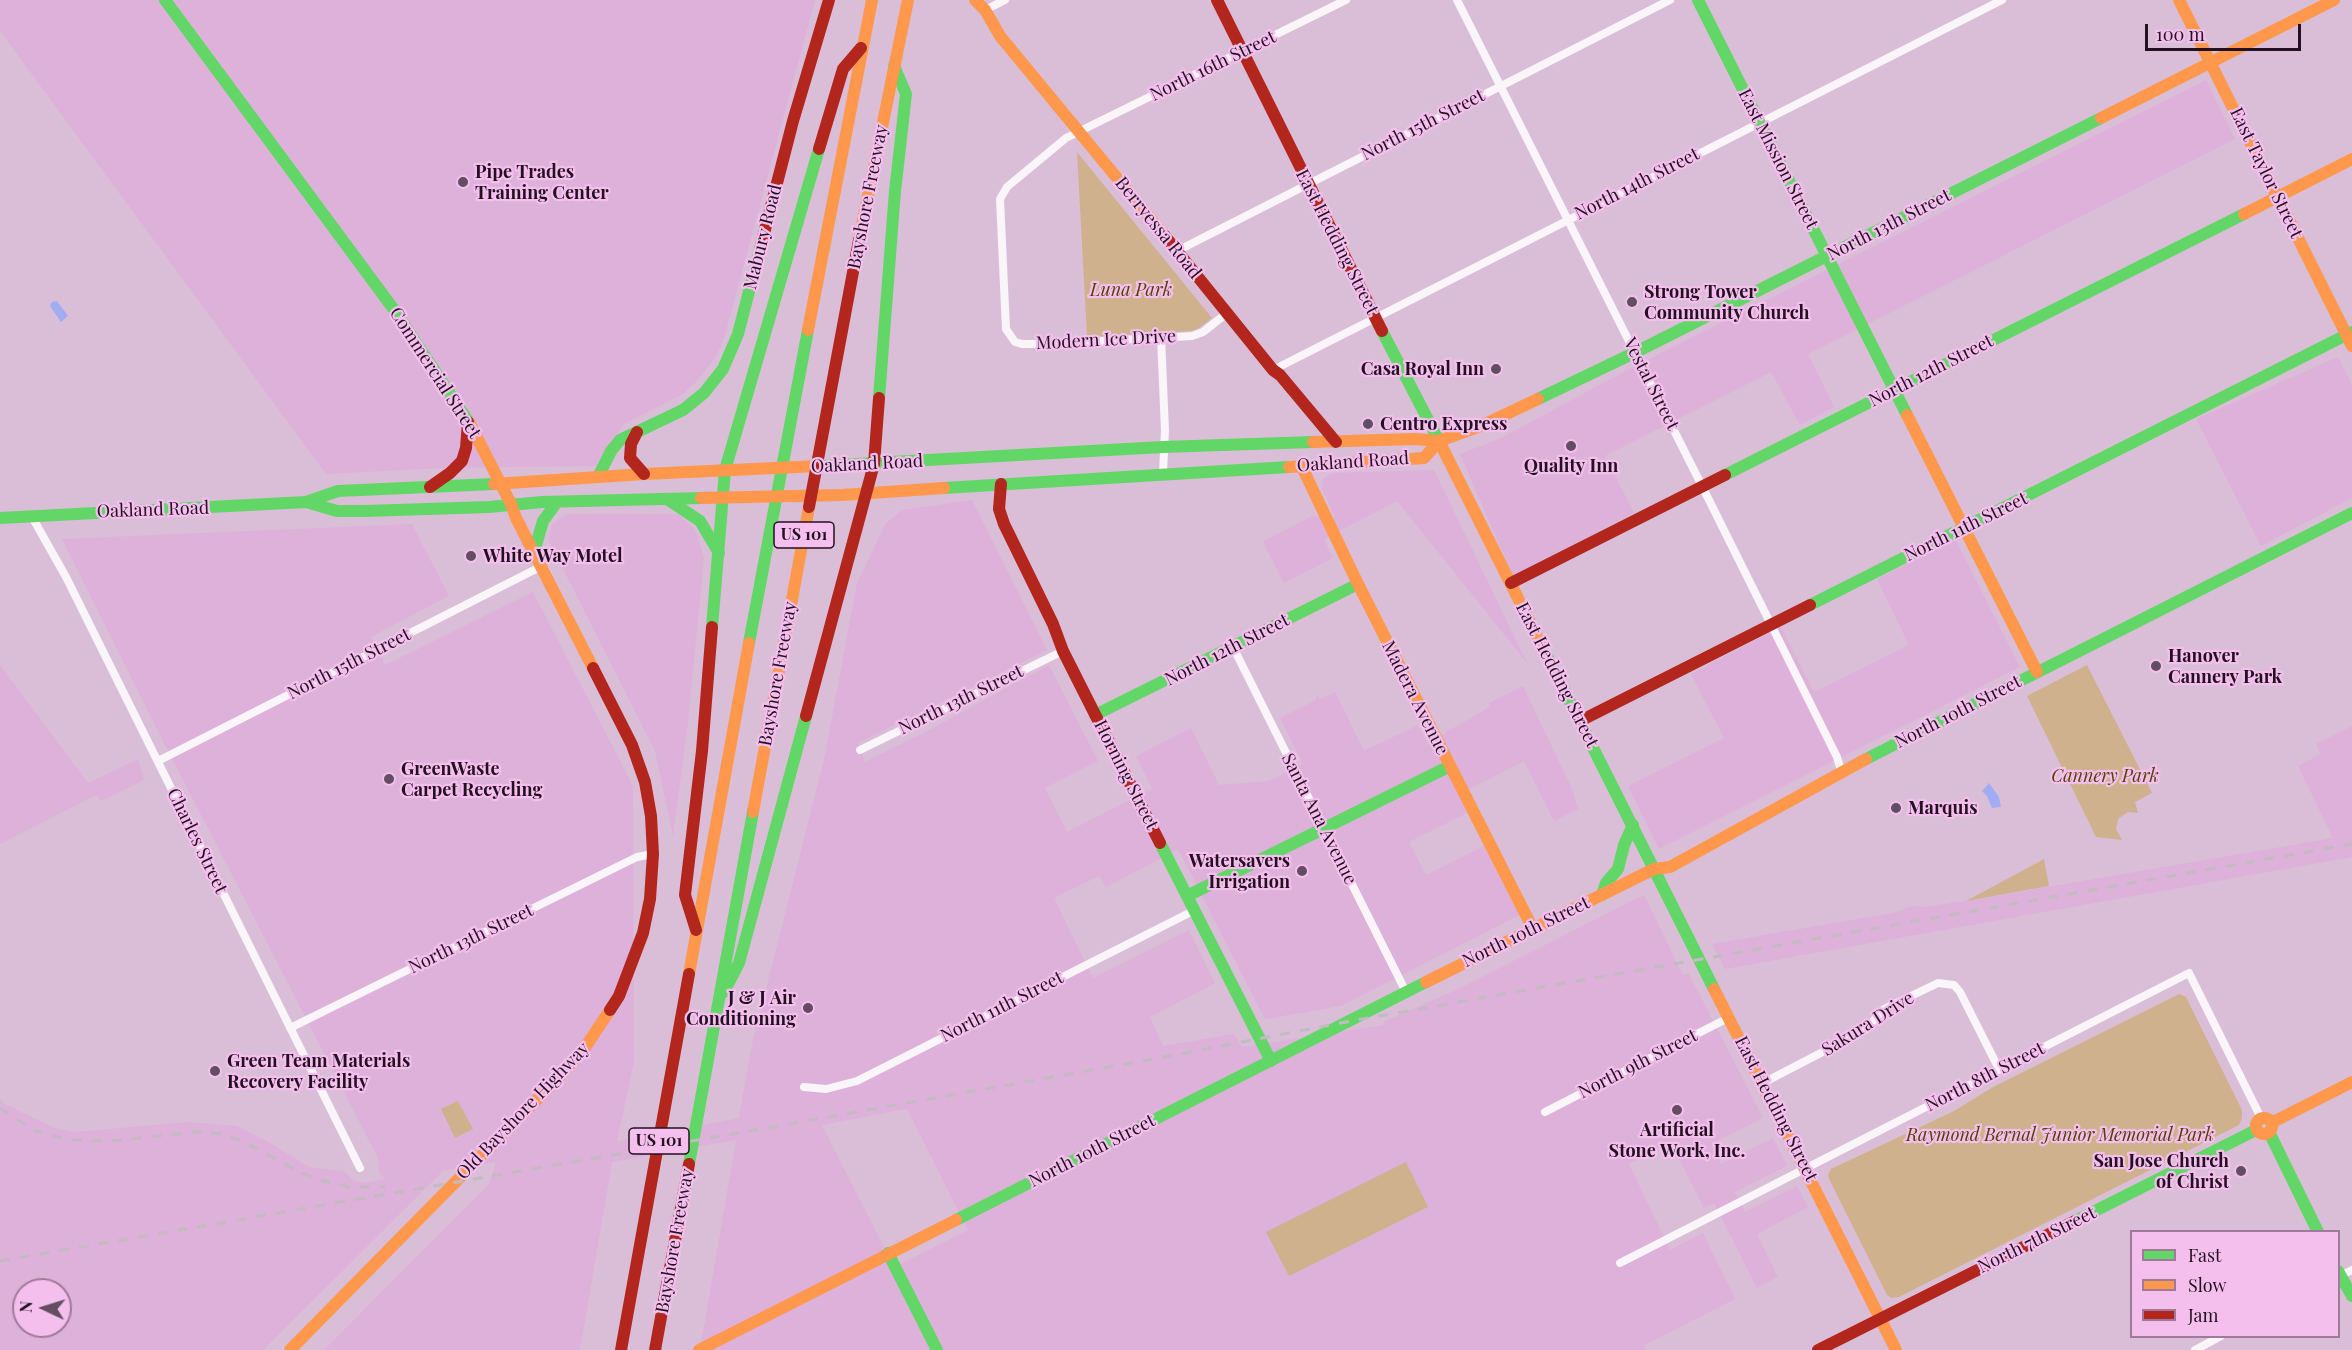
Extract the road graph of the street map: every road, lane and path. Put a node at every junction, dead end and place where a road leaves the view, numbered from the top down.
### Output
1 (165, 0) edge
2 (829, 0) edge
3 (872, 0) edge
4 (908, 0) edge
5 (975, 0) edge
6 (1005, 0) edge
7 (1217, 0) edge
8 (1346, 0) edge
9 (1457, 0) edge
10 (1670, 0) edge
11 (1698, 0) edge
12 (2002, 0) edge
13 (2179, 0) edge
14 (2334, 0) edge
15 (985, 10) junction
16 (862, 46) junction
17 (1243, 52) junction
18 (2211, 62) junction
19 (894, 66) junction
20 (1502, 85) junction
21 (1759, 122) junction
22 (1080, 131) junction
23 (2352, 159) edge
24 (1308, 183) junction
25 (2277, 196) junction
26 (1568, 219) junction
27 (1177, 251) junction
28 (1827, 256) junction
29 (1227, 313) junction
30 (1375, 317) junction
31 (1161, 337) junction
32 (2350, 338) edge
33 (1636, 352) junction
34 (1273, 370) junction
35 (1895, 389) junction
36 (468, 423) junction
37 (637, 432) junction
38 (1440, 441) junction
39 (1336, 442) junction
40 (1163, 447) junction
41 (874, 464) junction
42 (1301, 465) junction
43 (732, 470) junction
44 (644, 474) junction
45 (1163, 474) junction
46 (598, 477) junction
47 (500, 483) junction
48 (1000, 484) junction
49 (1702, 486) junction
50 (430, 487) junction
51 (868, 492) junction
52 (729, 498) junction
53 (667, 500) junction
54 (306, 502) junction
55 (557, 502) junction
56 (511, 504) junction
57 (2352, 513) edge
58 (32, 515) junction
59 (0, 518) edge
60 (1964, 529) junction
61 (534, 552) junction
62 (719, 553) junction
63 (540, 567) junction
64 (1511, 583) junction
65 (1358, 584) junction
66 (1771, 625) junction
67 (1233, 647) junction
68 (1063, 651) junction
69 (2037, 672) junction
70 (1095, 715) junction
71 (1580, 721) junction
72 (860, 750) dead end
73 (158, 761) junction
74 (1450, 766) junction
75 (1841, 771) junction
76 (645, 782) joint
77 (1633, 825) junction
78 (1324, 830) junction
79 (653, 854) junction
80 (1654, 869) junction
81 (1602, 894) junction
82 (1187, 896) junction
83 (1195, 910) junction
84 (1533, 929) junction
85 (697, 931) junction
86 (1406, 992) junction
87 (717, 1004) junction
88 (1730, 1017) junction
89 (290, 1028) junction
90 (1271, 1061) junction
91 (1999, 1069) junction
92 (2352, 1082) edge
93 (1763, 1083) junction
94 (804, 1087) dead end
95 (1545, 1112) dead end
96 (2264, 1126) junction
97 (360, 1168) dead end
98 (1806, 1168) junction
99 (2318, 1230) edge
100 (888, 1253) junction
101 (1620, 1263) dead end
102 (2343, 1273) edge
103 (2352, 1296) edge
104 (1881, 1319) junction
105 (2217, 1338) edge
106 (290, 1350) edge
107 (621, 1350) edge
108 (655, 1350) edge
109 (699, 1350) edge
110 (937, 1350) edge
111 (1818, 1350) edge
112 (1896, 1350) edge
113 (2195, 1350) edge

1 - 36 main road, Commercial Street
2 - 37 main road, Mabury Road
3 - 16 main road, Bayshore Freeway / US 101
4 - 19 main road, Bayshore Freeway / US 101
5 - 15 main road, Berryessa Road
6 - 15 street
7 - 17 main road, East Hedding Street
8 - 17 street, North 16th Street
9 - 20 street, Vestal Street
10 - 20 street, North 15th Street
11 - 21 main road, East Mission Street
12 - 21 street, North 14th Street
13 - 18 main road, East Taylor Street
14 - 18 main road, North 13th Street
15 - 22 main road, Berryessa Road
16 - 43 main road
16 - 85 main road, Bayshore Freeway / US 101
17 - 22 street, North 16th Street
17 - 24 main road, East Hedding Street
18 - 25 main road, East Taylor Street
18 - 28 main road, North 13th Street
19 - 41 main road
19 - 87 main road, Bayshore Freeway / US 101
20 - 24 street, North 15th Street
20 - 26 street, Vestal Street
21 - 26 street, North 14th Street
21 - 28 main road, East Mission Street
22 - 27 main road, Berryessa Road
22 - 31 street, Modern Ice Drive
23 - 25 main road, North 12th Street
24 - 27 street, North 15th Street
24 - 30 main road, East Hedding Street
25 - 32 main road, East Taylor Street
25 - 35 main road, North 12th Street
26 - 30 street, North 14th Street
26 - 33 street, Vestal Street
27 - 29 main road, Berryessa Road
28 - 33 main road, North 13th Street
28 - 35 main road, East Mission Street
29 - 31 street, Modern Ice Drive
29 - 34 main road, Berryessa Road
30 - 34 street, North 14th Street
30 - 38 main road, East Hedding Street
31 - 40 street
32 - 60 main road, North 11th Street
33 - 38 main road, North 13th Street
33 - 49 street, Vestal Street
34 - 39 main road, Berryessa Road
35 - 49 main road, North 12th Street
35 - 60 main road, East Mission Street
36 - 47 main road, Commercial Street
36 - 50 main road
37 - 44 main road
37 - 46 main road, Mabury Road
38 - 39 main road, Oakland Road
38 - 42 main road, Oakland Road
38 - 64 main road, East Hedding Street
39 - 40 main road, Oakland Road
40 - 41 main road, Oakland Road
40 - 45 street
41 - 43 main road, Oakland Road
41 - 51 main road
42 - 45 main road, Oakland Road
42 - 65 main road, Madera Avenue
43 - 44 main road, Oakland Road
43 - 52 main road
44 - 46 main road, Oakland Road
45 - 48 main road, Oakland Road
46 - 47 main road, Oakland Road
47 - 50 main road, Oakland Road
47 - 56 main road, Commercial Street
48 - 51 main road, Oakland Road
48 - 68 main road, Horning Street
49 - 64 main road, North 12th Street
49 - 66 street, Vestal Street
50 - 54 main road, Oakland Road
51 - 52 main road, Oakland Road
51 - 87 main road
52 - 53 main road, Oakland Road
52 - 62 main road
53 - 55 main road, Oakland Road
53 - 62 main road
54 - 56 main road, Oakland Road
54 - 58 main road, Oakland Road
55 - 56 main road, Oakland Road
55 - 61 main road
56 - 61 main road, Commercial Street
57 - 69 main road, North 10th Street
58 - 59 main road, Oakland Road
58 - 73 street, Charles Street
60 - 66 main road, North 11th Street
60 - 69 main road, East Mission Street
61 - 63 main road, Commercial Street
62 - 85 main road
63 - 73 street, North 15th Street
63 - 76 main road, Commercial Street
64 - 71 main road, East Hedding Street
65 - 67 main road, North 12th Street
65 - 74 main road, Madera Avenue
66 - 71 main road, North 11th Street
66 - 75 street, Vestal Street
67 - 70 main road, North 12th Street
67 - 78 street, Santa Ana Avenue
68 - 70 main road, Horning Street
68 - 72 street, North 13th Street
69 - 75 main road, North 10th Street
70 - 82 main road, Horning Street
71 - 77 main road, East Hedding Street
73 - 89 street, Charles Street
74 - 78 main road
74 - 84 main road, Madera Avenue
75 - 80 main road, North 10th Street
76 - 79 main road, Old Bayshore Highway
77 - 80 main road, East Hedding Street
77 - 81 main road
78 - 82 main road
78 - 86 street, Santa Ana Avenue
79 - 89 street, North 13th Street
79 - 106 main road, Old Bayshore Highway
80 - 81 main road, North 10th Street
80 - 88 main road, East Hedding Street
81 - 84 main road, North 10th Street
82 - 83 main road, Horning Street
83 - 90 main road, Horning Street
83 - 94 street, North 11th Street
84 - 86 main road, North 10th Street
85 - 107 main road, Bayshore Freeway / US 101
86 - 90 main road, North 10th Street
87 - 108 main road, Bayshore Freeway / US 101
88 - 93 main road, East Hedding Street
88 - 95 street, North 9th Street
89 - 97 street, Charles Street
90 - 100 main road, North 10th Street
91 - 93 street, Sakura Drive
91 - 96 street, North 8th Street
91 - 98 street, North 8th Street
92 - 96 main road, North 7th Street
93 - 98 main road, East Hedding Street
96 - 99 main road
96 - 104 main road, North 7th Street
98 - 101 street, North 8th Street
98 - 104 main road, East Hedding Street
100 - 109 main road, North 10th Street
100 - 110 main road
102 - 103 main road
104 - 111 main road, North 7th Street
104 - 112 main road, East Hedding Street
105 - 113 street

